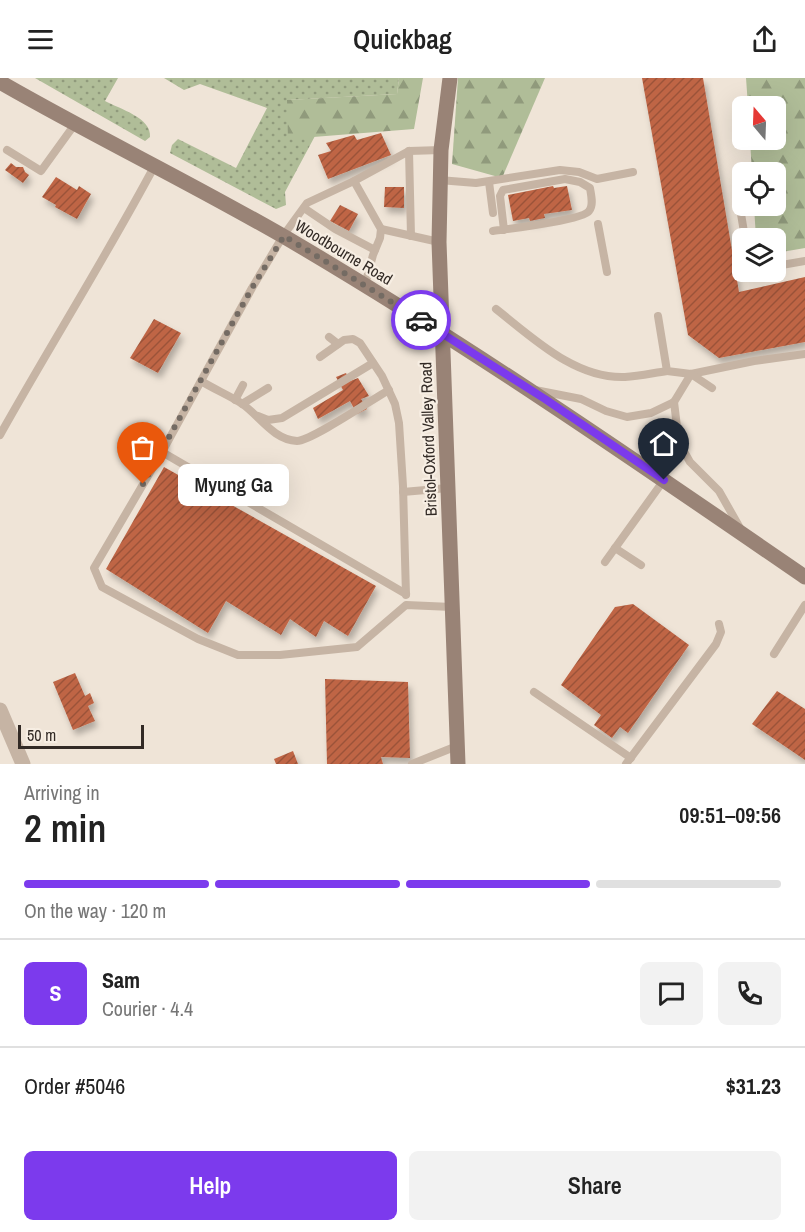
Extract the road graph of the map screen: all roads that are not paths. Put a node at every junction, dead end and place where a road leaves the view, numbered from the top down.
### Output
1 (450, 78) edge
2 (0, 82) edge
3 (75, 124) junction
4 (8, 150) dead end
5 (441, 150) junction
6 (409, 151) junction
7 (155, 165) junction
8 (633, 172) dead end
9 (439, 180) junction
10 (354, 182) junction
11 (489, 182) junction
12 (304, 208) junction
13 (493, 213) dead end
14 (598, 224) dead end
15 (381, 229) junction
16 (504, 230) junction
17 (493, 231) dead end
18 (284, 236) junction
19 (411, 236) junction
20 (439, 242) junction
21 (375, 250) junction
22 (805, 261) edge
23 (786, 264) edge
24 (607, 272) dead end
25 (364, 285) junction
26 (496, 309) dead end
27 (658, 315) dead end
28 (442, 333) junction
29 (329, 337) dead end
30 (338, 344) junction
31 (805, 354) edge
32 (320, 357) dead end
33 (373, 363) junction
34 (667, 371) junction
35 (691, 374) junction
36 (201, 381) junction
37 (243, 385) dead end
38 (268, 388) dead end
39 (529, 388) junction
40 (712, 388) dead end
41 (389, 390) junction
42 (238, 402) junction
43 (674, 402) junction
44 (258, 416) junction
45 (0, 435) edge
46 (162, 452) junction
47 (664, 480) junction
48 (448, 488) junction
49 (404, 492) junction
50 (745, 536) junction
51 (615, 548) junction
52 (605, 562) dead end
53 (641, 565) dead end
54 (805, 577) edge
55 (406, 594) junction
56 (805, 604) edge
57 (406, 605) junction
58 (452, 607) junction
59 (719, 624) dead end
60 (774, 654) dead end
61 (534, 692) dead end
62 (0, 710) edge
63 (457, 746) junction
64 (628, 761) edge
65 (23, 764) edge
66 (412, 764) edge
67 (458, 764) edge

1 - 5 main road, Bristol-Oxford Valley Road
2 - 3 main road, Woodbourne Road
3 - 4 lane
3 - 7 main road, Woodbourne Road
5 - 6 lane
5 - 9 main road, Bristol-Oxford Valley Road
6 - 10 lane
6 - 19 lane
7 - 18 main road, Woodbourne Road
7 - 45 lane
8 - 11 lane
9 - 11 lane
9 - 20 main road, Bristol-Oxford Valley Road
10 - 12 lane
10 - 15 lane
11 - 13 lane
12 - 18 lane
12 - 21 lane
14 - 24 lane
15 - 19 lane
15 - 21 lane
16 - 16 lane
16 - 17 lane
18 - 25 main road, Woodbourne Road
18 - 36 lane
19 - 20 lane
20 - 28 main road, Bristol-Oxford Valley Road
21 - 25 lane
22 - 23 lane
25 - 28 main road, Woodbourne Road
26 - 34 lane
27 - 34 lane
28 - 39 main road, Woodbourne Road
28 - 48 main road, Bristol-Oxford Valley Road
29 - 30 lane
30 - 32 lane
30 - 33 lane
31 - 35 lane
33 - 41 lane
33 - 44 lane
34 - 35 lane
35 - 40 lane
35 - 43 lane
36 - 42 lane
36 - 46 lane
37 - 42 lane
38 - 42 lane
39 - 43 lane
39 - 47 main road, Woodbourne Road
41 - 44 lane
41 - 49 lane
42 - 44 lane
43 - 50 lane
46 - 55 lane
46 - 57 lane
47 - 50 main road, Woodbourne Road
47 - 51 lane
48 - 49 lane
48 - 58 main road, Bristol-Oxford Valley Road
49 - 55 lane
50 - 54 main road, Woodbourne Road
51 - 52 lane
51 - 53 lane
55 - 57 lane
56 - 60 lane
57 - 58 lane
58 - 63 main road, Bristol-Oxford Valley Road
59 - 64 lane
61 - 64 lane
62 - 65 street
63 - 66 lane
63 - 67 main road, Bristol-Oxford Valley Road

